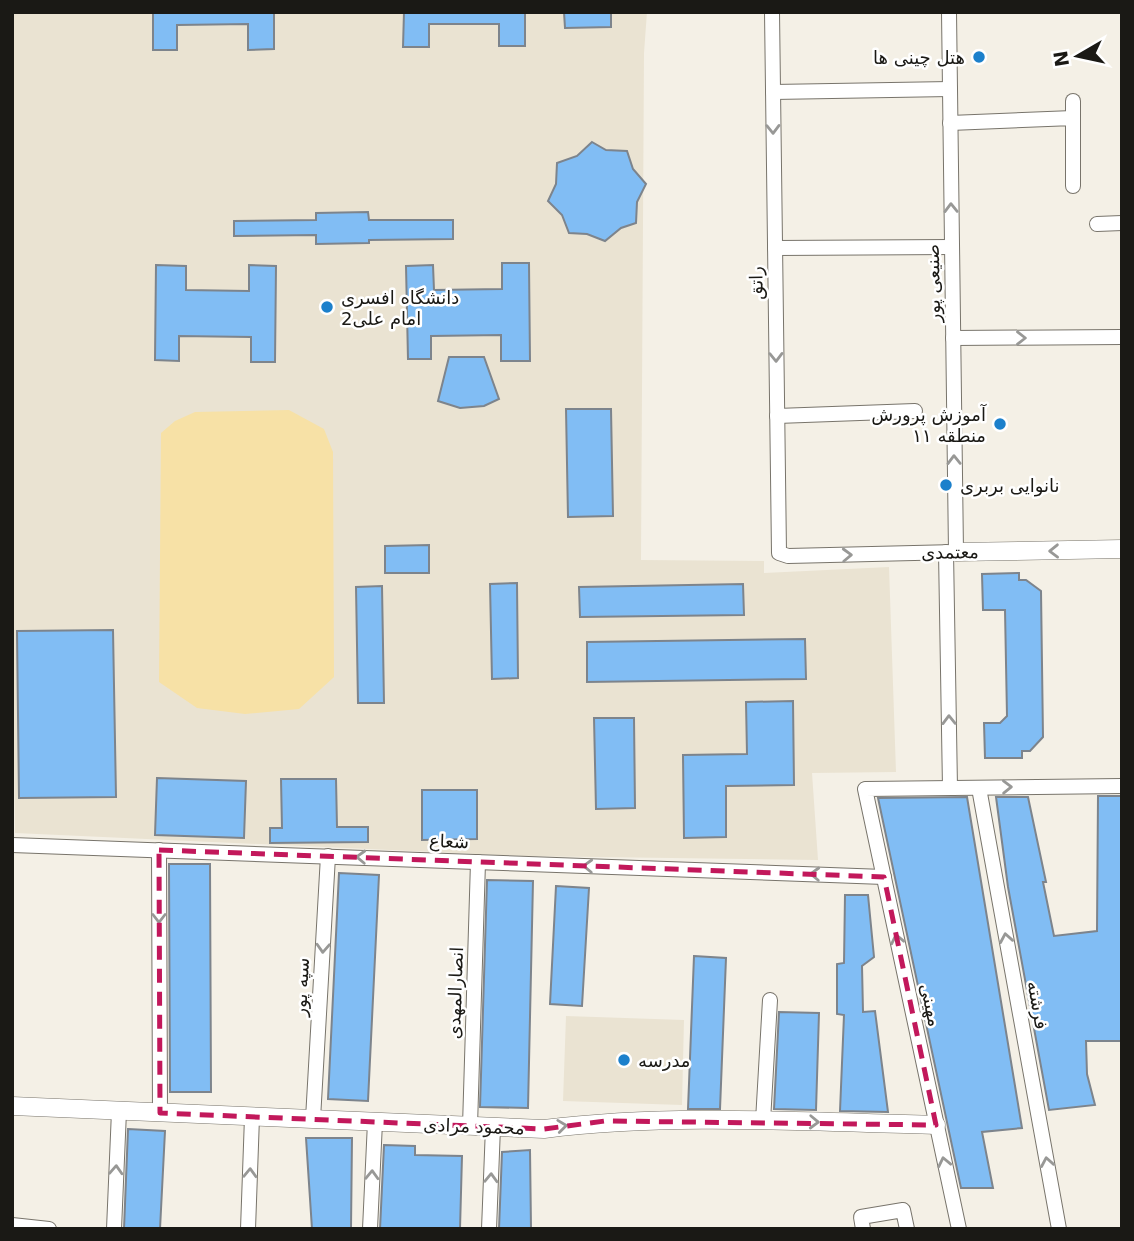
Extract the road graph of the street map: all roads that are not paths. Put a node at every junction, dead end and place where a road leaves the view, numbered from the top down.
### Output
1 (772, 12) edge
2 (949, 12) edge
3 (950, 89) junction
4 (773, 92) junction
5 (1073, 101) dead end
6 (1073, 118) junction
7 (950, 122) junction
8 (1073, 186) dead end
9 (1122, 223) edge
10 (1097, 224) dead end
11 (952, 247) junction
12 (775, 248) junction
13 (1122, 337) edge
14 (953, 338) junction
15 (915, 411) dead end
16 (777, 416) junction
17 (1122, 549) edge
18 (951, 552) junction
19 (779, 553) joint
20 (1122, 786) edge
21 (950, 788) junction
22 (979, 788) junction
23 (12, 845) edge
24 (159, 850) junction
25 (328, 856) junction
26 (478, 862) junction
27 (884, 877) junction
28 (770, 1000) dead end
29 (12, 1106) edge
30 (119, 1111) junction
31 (160, 1113) junction
32 (252, 1117) junction
33 (313, 1119) junction
34 (763, 1121) junction
35 (374, 1122) junction
36 (936, 1125) junction
37 (470, 1126) junction
38 (493, 1127) junction
39 (12, 1225) edge
40 (49, 1229) edge
41 (114, 1229) edge
42 (248, 1229) edge
43 (370, 1229) edge
44 (489, 1229) edge
45 (863, 1229) edge
46 (907, 1229) edge
47 (958, 1229) edge
48 (1059, 1229) edge

1 - 4 street, راتق
2 - 3 street, صنیعی پور
3 - 4 street
3 - 7 street, صنیعی پور
4 -> 12 street, راتق
5 - 6 street
6 - 7 street
6 - 8 street
11 -> 7 street, صنیعی پور
9 - 10 street
11 - 12 street
11 - 14 street, صنیعی پور
12 -> 16 street, راتق
14 -> 13 street
18 -> 14 street, صنیعی پور
15 - 16 street
16 - 19 street, راتق
17 -> 18 street, معتمدی
19 -> 18 street, معتمدی
21 -> 18 street, صنیعی پور
22 -> 20 street
21 - 22 street
21 - 27 street, مهینی
48 -> 22 street, فرشته
23 - 24 street, شعاع
24 - 25 street, شعاع
24 -> 31 street
26 -> 25 street, شعاع
25 -> 33 street, سپه پور
27 -> 26 street, شعاع
26 - 37 street, انصارالمهدی
36 -> 27 street, مهینی
28 - 34 street
29 - 30 street, محمود مرادی
30 - 31 street, محمود مرادی
41 -> 30 street
31 - 32 street, محمود مرادی
32 - 33 street, محمود مرادی
42 -> 32 street
33 - 35 street, محمود مرادی
34 -> 36 street, محمود مرادی
38 -> 34 street, محمود مرادی
35 - 37 street, محمود مرادی
43 -> 35 street
47 -> 36 street, مهینی
37 - 38 street, محمود مرادی
44 -> 38 street
39 - 40 street
45 - 46 street

